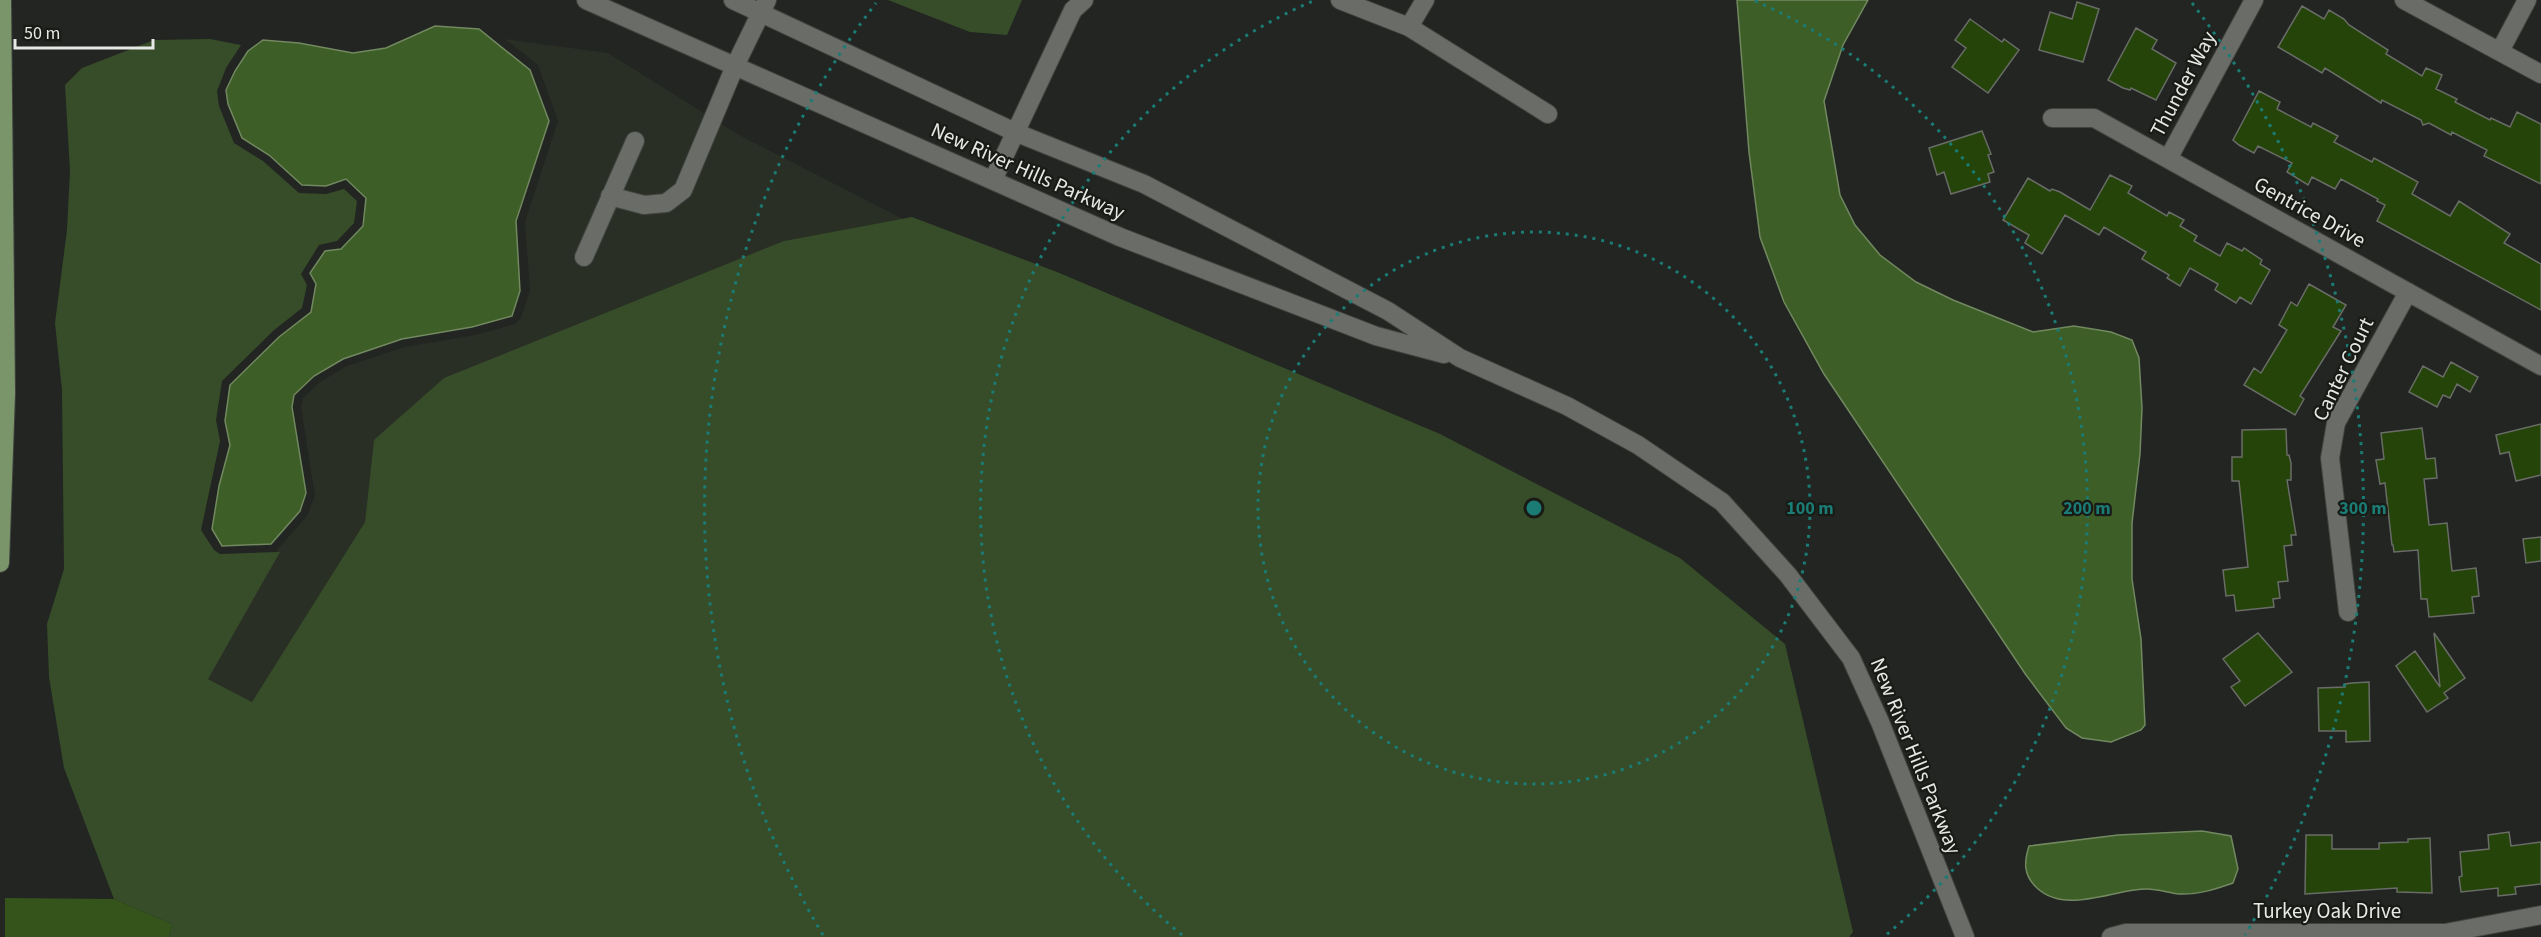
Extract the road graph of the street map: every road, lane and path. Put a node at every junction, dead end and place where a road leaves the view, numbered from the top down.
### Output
1 (2, 0) edge
2 (586, 0) edge
3 (733, 0) edge
4 (1084, 0) edge
5 (1340, 0) edge
6 (1425, 0) edge
7 (2254, 0) edge
8 (2404, 0) edge
9 (2527, 0) edge
10 (764, 7) edge
11 (1409, 27) junction
12 (2500, 51) junction
13 (735, 66) junction
14 (2541, 74) edge
15 (1548, 114) dead end
16 (2052, 118) dead end
17 (1017, 133) junction
18 (634, 141) dead end
19 (2168, 159) junction
20 (993, 180) junction
21 (610, 196) junction
22 (584, 257) dead end
23 (2408, 292) junction
24 (1460, 358) junction
25 (2541, 366) edge
26 (0, 563) edge
27 (2348, 612) dead end
28 (2541, 915) edge
29 (1965, 937) edge
30 (2111, 937) edge

1 - 26 main road
2 - 13 street, New River Hills Parkway
3 - 10 street, New River Hills Parkway
4 - 17 street
5 - 11 street
6 - 11 street
7 - 19 street, Thunder Way
8 - 12 street
9 - 12 street
10 - 13 street
10 - 17 street, New River Hills Parkway
11 - 15 street
12 - 14 street
13 - 20 street, New River Hills Parkway
13 - 21 street
16 - 19 street, Gentrice Drive
17 - 20 street
17 - 24 street, New River Hills Parkway
18 - 21 street
19 - 23 street, Gentrice Drive
20 - 24 street, New River Hills Parkway
21 - 22 street
23 - 25 street, Gentrice Drive
23 - 27 street, Canter Court
24 - 29 street, New River Hills Parkway
28 - 30 street, Turkey Oak Drive

